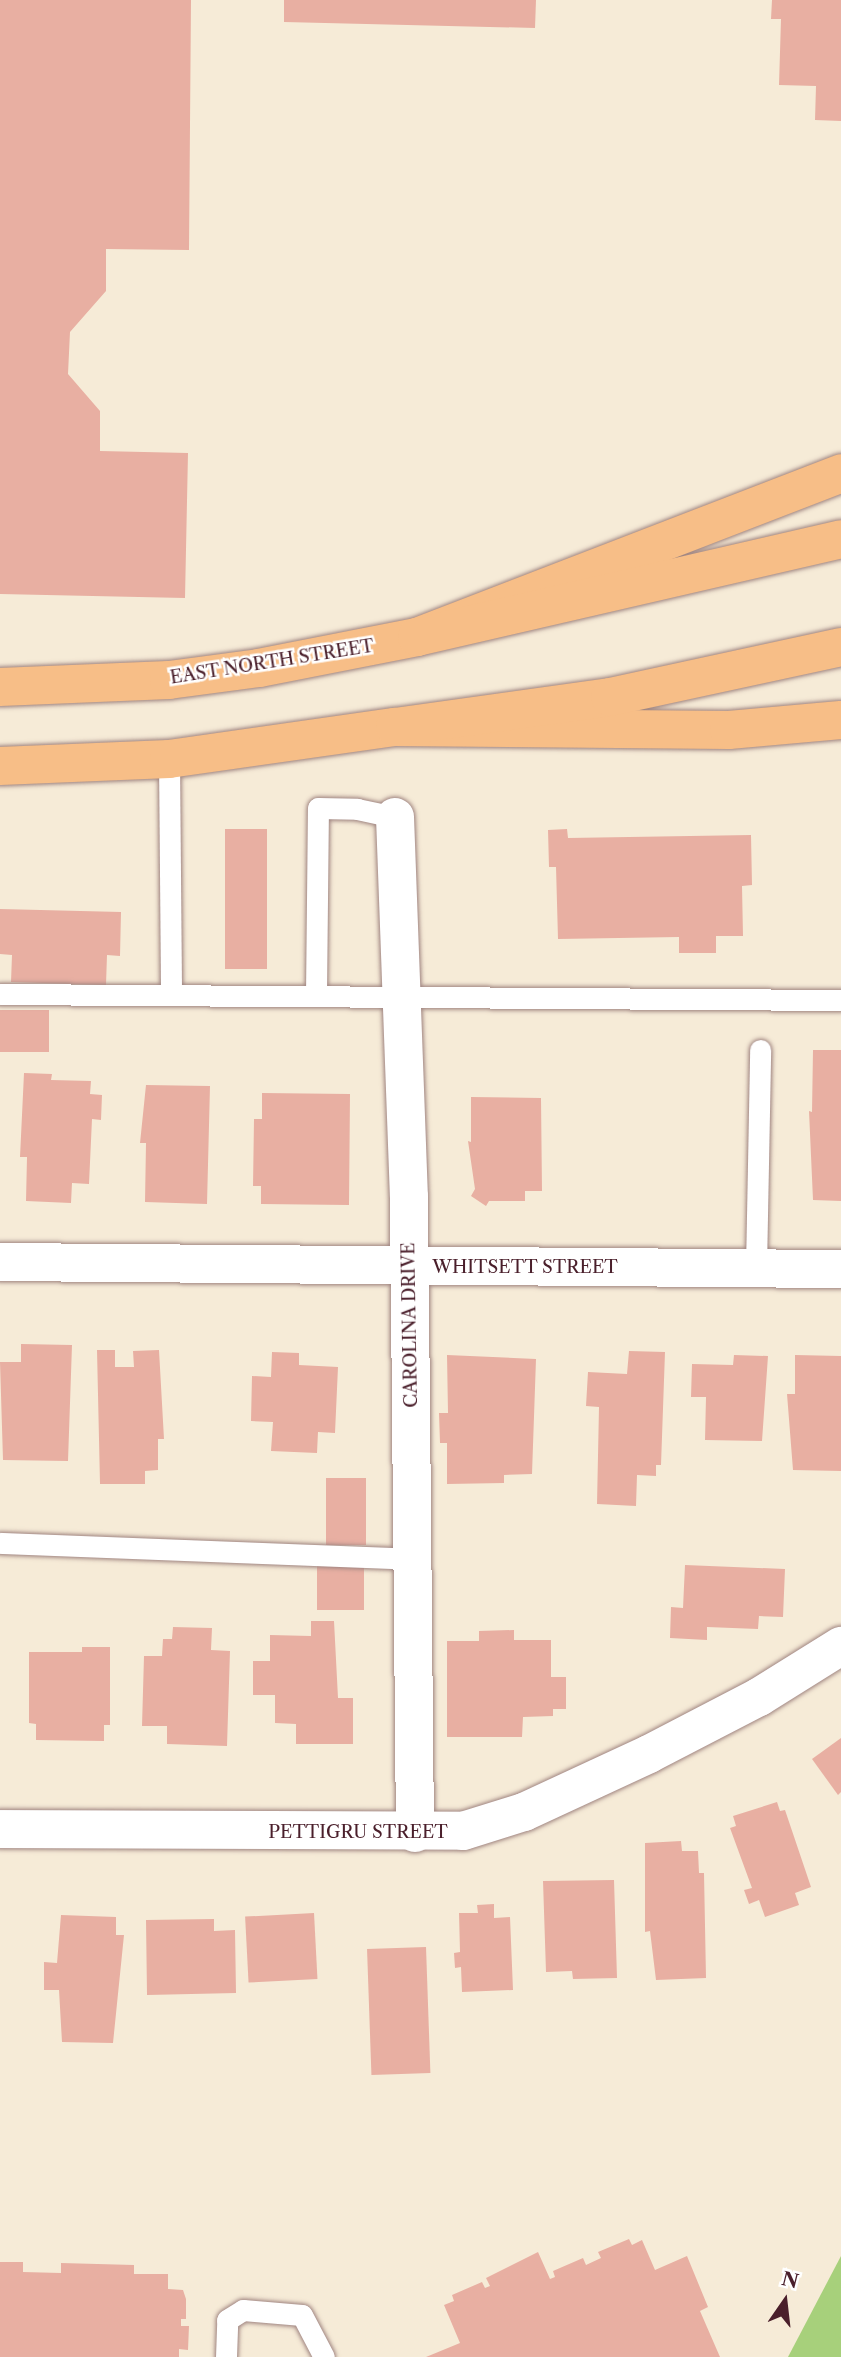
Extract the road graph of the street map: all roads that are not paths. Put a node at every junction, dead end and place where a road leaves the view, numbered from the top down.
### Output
1 (841, 473) edge
2 (841, 539) edge
3 (416, 637) junction
4 (841, 647) edge
5 (0, 687) edge
6 (841, 720) edge
7 (395, 727) junction
8 (169, 758) junction
9 (0, 766) edge
10 (395, 817) joint
11 (0, 994) edge
12 (171, 995) junction
13 (316, 995) junction
14 (404, 995) junction
15 (841, 1000) edge
16 (760, 1050) dead end
17 (0, 1262) edge
18 (409, 1267) junction
19 (756, 1268) junction
20 (841, 1269) edge
21 (0, 1543) edge
22 (414, 1559) junction
23 (841, 1646) edge
24 (0, 1829) edge
25 (415, 1833) junction
26 (226, 2357) edge
27 (324, 2357) edge

1 - 3 highway
2 - 3 highway
3 - 5 highway, EAST NORTH STREET
4 - 7 highway
6 - 7 highway
7 - 8 highway
8 - 9 highway
8 - 12 lane
10 - 13 lane
10 - 14 street, CAROLINA DRIVE
11 - 12 lane
12 - 13 lane
13 - 14 lane
14 - 15 lane
14 - 18 street, CAROLINA DRIVE
16 - 19 lane
17 - 18 street, WHITSETT STREET
18 - 19 street, WHITSETT STREET
18 - 22 street, CAROLINA DRIVE
19 - 20 street, WHITSETT STREET
21 - 22 lane
22 - 25 street, CAROLINA DRIVE
23 - 25 street, PETTIGRU STREET
24 - 25 street, PETTIGRU STREET
26 - 27 lane

